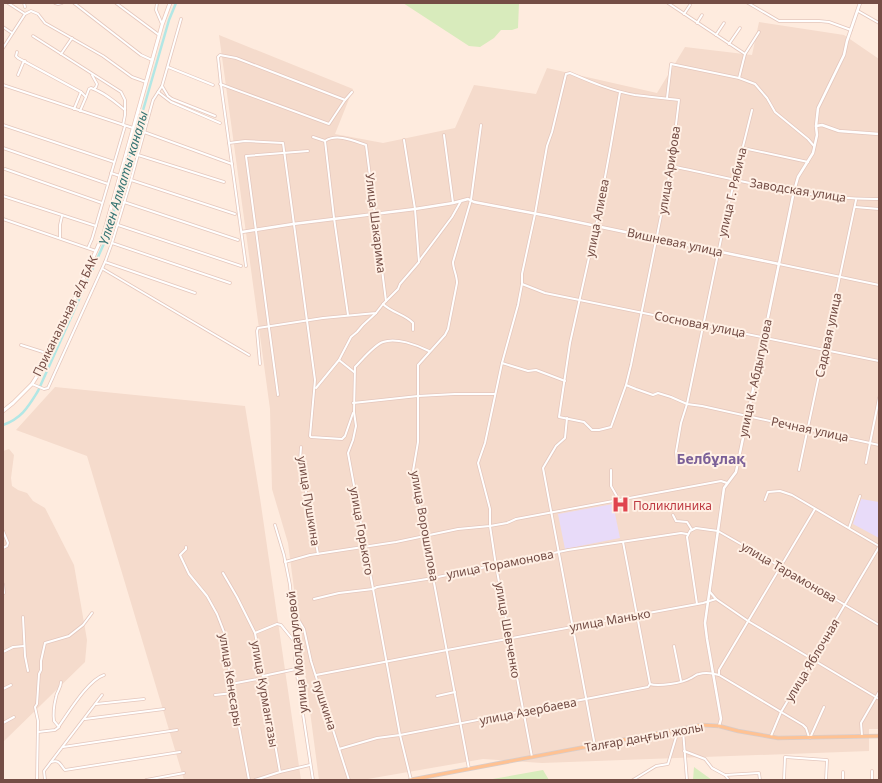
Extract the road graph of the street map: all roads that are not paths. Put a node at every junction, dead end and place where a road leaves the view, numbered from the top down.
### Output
1 (8, 3) edge
2 (24, 3) edge
3 (55, 3) edge
4 (62, 3) edge
5 (74, 3) edge
6 (116, 3) edge
7 (157, 3) edge
8 (170, 3) edge
9 (669, 3) edge
10 (748, 3) edge
11 (860, 3) edge
12 (690, 5) dead end
13 (25, 7) dead end
14 (858, 11) junction
15 (25, 14) junction
16 (684, 14) junction
17 (702, 15) dead end
18 (181, 19) dead end
19 (697, 23) junction
20 (724, 23) dead end
21 (879, 23) edge
22 (162, 25) junction
23 (3, 27) edge
24 (740, 28) dead end
25 (851, 30) junction
26 (759, 32) dead end
27 (12, 33) junction
28 (160, 35) junction
29 (716, 35) junction
30 (32, 36) dead end
31 (72, 38) junction
32 (729, 44) junction
33 (3, 48) edge
34 (17, 52) dead end
35 (61, 54) junction
36 (745, 54) junction
37 (152, 60) junction
38 (25, 61) junction
39 (168, 67) junction
40 (92, 74) junction
41 (18, 75) dead end
42 (739, 78) junction
43 (146, 82) junction
44 (220, 84) junction
45 (3, 85) edge
46 (213, 85) dead end
47 (162, 86) junction
48 (94, 89) junction
49 (81, 92) junction
50 (158, 92) junction
51 (352, 92) dead end
52 (620, 92) junction
53 (86, 97) junction
54 (667, 98) junction
55 (345, 100) junction
56 (74, 109) junction
57 (125, 110) junction
58 (752, 110) dead end
59 (80, 112) junction
60 (215, 116) dead end
61 (220, 123) dead end
62 (3, 125) edge
63 (124, 125) junction
64 (481, 125) dead end
65 (816, 126) junction
66 (133, 128) junction
67 (144, 132) junction
68 (879, 134) edge
69 (444, 135) dead end
70 (313, 137) dead end
71 (404, 140) dead end
72 (326, 141) junction
73 (229, 143) junction
74 (815, 147) junction
75 (3, 148) edge
76 (742, 148) junction
77 (308, 151) dead end
78 (284, 152) junction
79 (138, 155) junction
80 (114, 162) junction
81 (808, 162) junction
82 (232, 164) junction
83 (671, 166) junction
84 (5, 169) dead end
85 (111, 172) junction
86 (120, 176) junction
87 (734, 179) junction
88 (131, 180) junction
89 (224, 182) dead end
90 (108, 184) junction
91 (794, 192) junction
92 (3, 196) edge
93 (879, 199) edge
94 (462, 200) junction
95 (471, 200) junction
96 (856, 200) junction
97 (124, 202) junction
98 (102, 203) junction
99 (453, 203) junction
100 (855, 207) junction
101 (415, 209) junction
102 (879, 209) edge
103 (375, 213) junction
104 (235, 214) dead end
105 (535, 214) junction
106 (62, 216) junction
107 (3, 218) edge
108 (334, 218) junction
109 (293, 224) junction
110 (118, 225) junction
111 (96, 226) junction
112 (596, 226) junction
113 (256, 230) junction
114 (242, 232) junction
115 (60, 238) junction
116 (657, 239) junction
117 (238, 240) dead end
118 (112, 243) junction
119 (88, 248) junction
120 (96, 251) junction
121 (718, 251) junction
122 (105, 262) junction
123 (419, 262) junction
124 (779, 264) junction
125 (241, 266) dead end
126 (246, 266) dead end
127 (102, 269) junction
128 (840, 276) junction
129 (230, 283) dead end
130 (522, 284) junction
131 (879, 284) edge
132 (195, 293) dead end
133 (580, 299) junction
134 (386, 301) junction
135 (383, 304) junction
136 (642, 312) junction
137 (376, 313) junction
138 (348, 315) junction
139 (308, 321) junction
140 (703, 324) junction
141 (268, 327) junction
142 (413, 330) dead end
143 (764, 337) junction
144 (21, 345) dead end
145 (825, 350) junction
146 (429, 351) junction
147 (49, 355) junction
148 (249, 355) dead end
149 (339, 360) junction
150 (879, 361) edge
151 (502, 363) junction
152 (260, 364) dead end
153 (354, 372) junction
154 (565, 381) junction
155 (32, 384) junction
156 (626, 385) junction
157 (315, 389) junction
158 (495, 394) junction
159 (278, 395) dead end
160 (418, 396) junction
161 (879, 398) edge
162 (353, 403) junction
163 (687, 404) junction
164 (3, 411) edge
165 (354, 412) junction
166 (748, 416) junction
167 (567, 418) junction
168 (809, 429) junction
169 (870, 442) junction
170 (879, 445) edge
171 (301, 447) dead end
172 (676, 462) dead end
173 (866, 463) dead end
174 (611, 470) dead end
175 (799, 470) dead end
176 (727, 483) junction
177 (860, 496) dead end
178 (719, 498) dead end
179 (723, 498) junction
180 (619, 500) junction
181 (765, 500) dead end
182 (815, 509) junction
183 (551, 513) junction
184 (673, 515) dead end
185 (275, 526) dead end
186 (490, 526) junction
187 (849, 528) junction
188 (692, 530) junction
189 (718, 532) junction
190 (3, 533) edge
191 (687, 534) junction
192 (426, 535) junction
193 (623, 542) junction
194 (365, 546) junction
195 (879, 546) edge
196 (186, 547) dead end
197 (3, 548) edge
198 (558, 553) junction
199 (318, 554) junction
200 (285, 562) junction
201 (496, 566) junction
202 (781, 567) junction
203 (223, 573) dead end
204 (433, 578) junction
205 (3, 584) edge
206 (373, 589) junction
207 (710, 592) junction
208 (4, 593) dead end
209 (314, 599) dead end
210 (716, 599) junction
211 (708, 601) junction
212 (698, 604) junction
213 (845, 605) junction
214 (292, 608) junction
215 (92, 613) dead end
216 (637, 615) junction
217 (23, 617) dead end
218 (748, 620) junction
219 (879, 625) edge
220 (572, 627) junction
221 (255, 633) junction
222 (509, 638) junction
223 (294, 642) junction
224 (24, 646) junction
225 (674, 646) dead end
226 (447, 650) junction
227 (3, 652) edge
228 (812, 659) junction
229 (387, 661) junction
230 (296, 669) junction
231 (28, 671) dead end
232 (713, 673) junction
233 (104, 675) dead end
234 (316, 675) junction
235 (719, 675) junction
236 (263, 677) junction
237 (681, 681) junction
238 (61, 682) dead end
239 (231, 684) junction
240 (650, 684) junction
241 (11, 685) dead end
242 (3, 688) edge
243 (455, 692) junction
244 (879, 692) edge
245 (233, 693) junction
246 (102, 695) dead end
247 (215, 695) dead end
248 (437, 696) dead end
249 (876, 697) junction
250 (144, 699) dead end
251 (879, 699) edge
252 (586, 700) junction
253 (96, 704) junction
254 (824, 707) dead end
255 (164, 709) dead end
256 (523, 712) junction
257 (781, 712) junction
258 (14, 717) dead end
259 (84, 719) junction
260 (3, 723) edge
261 (461, 723) junction
262 (59, 726) junction
263 (719, 726) junction
264 (683, 729) junction
265 (177, 730) dead end
266 (38, 732) junction
267 (400, 735) junction
268 (862, 736) junction
269 (879, 736) edge
270 (770, 737) junction
271 (810, 738) junction
272 (595, 746) junction
273 (63, 747) junction
274 (339, 749) junction
275 (684, 751) junction
276 (180, 752) dead end
277 (532, 757) junction
278 (51, 762) junction
279 (310, 765) junction
280 (469, 769) junction
281 (872, 771) dead end
282 (280, 772) junction
283 (843, 772) dead end
284 (184, 774) dead end
285 (725, 775) junction
286 (37, 780) edge
287 (44, 780) edge
288 (146, 780) edge
289 (249, 780) edge
290 (255, 780) edge
291 (313, 780) edge
292 (349, 780) edge
293 (410, 780) edge
294 (633, 780) edge
295 (687, 780) edge
296 (729, 780) edge
297 (760, 780) edge
298 (784, 780) edge
299 (826, 780) edge
300 (843, 780) edge
301 (872, 780) edge

1 - 15 street
2 - 13 street
3 - 4 street
5 - 37 street
6 - 28 street
7 - 22 street
8 - 22 main road, Приканальная а/д БАК
9 - 16 street
10 - 25 street
11 - 14 street, улица К. Абдыгулова
12 - 16 street
14 - 21 street
14 - 25 street, улица К. Абдыгулова
15 - 27 street
15 - 31 street
16 - 19 street
17 - 19 street
18 - 39 street
19 - 29 street
20 - 29 street
22 - 28 main road, Приканальная а/д БАК
23 - 27 street
24 - 32 street
25 - 65 street, улица К. Абдыгулова
26 - 36 street
27 - 33 street
28 - 37 main road, Приканальная а/д БАК
29 - 32 street
30 - 35 street
31 - 35 street
31 - 43 street
32 - 36 street
34 - 38 street
35 - 40 street
36 - 42 street
37 - 43 main road, Приканальная а/д БАК
38 - 41 street
38 - 49 street
39 - 46 street
39 - 47 street
40 - 48 street
40 - 57 street
42 - 54 street
42 - 74 street
43 - 66 main road, Приканальная а/д БАК
44 - 55 street
44 - 55 street
44 - 73 street
45 - 56 street
47 - 50 street
47 - 60 street
48 - 53 street
48 - 57 street
49 - 53 street
49 - 56 street
50 - 61 street
50 - 67 street
51 - 55 street
52 - 54 street
52 - 105 street, улица Шевченко
52 - 112 street, улица Алиева
53 - 59 street
54 - 83 street, улица Арифова
56 - 59 street
57 - 63 street
58 - 76 street, улица Г. Рябича
59 - 63 street
62 - 80 street
63 - 66 street
63 - 80 street
64 - 95 street, улица Ворошилова
65 - 68 street
65 - 74 street, улица К. Абдыгулова
66 - 86 main road, Приканальная а/д БАК
67 - 79 street
67 - 82 street
69 - 99 street
70 - 72 street
71 - 101 street
72 - 103 street, Улица Шакарима
72 - 108 street
73 - 78 street
73 - 82 street
74 - 81 street, улица К. Абдыгулова
75 - 90 street
76 - 81 street
76 - 87 street, улица Г. Рябича
77 - 78 street
78 - 109 street
78 - 113 street
79 - 88 street
79 - 89 street
80 - 85 street
81 - 91 street, улица К. Абдыгулова
82 - 114 street
83 - 87 street, Заводская улица
83 - 116 street, улица Арифова
84 - 98 street
85 - 86 street
85 - 90 street
86 - 120 main road, Приканальная а/д БАК
87 - 91 street, Заводская улица
87 - 121 street, улица Г. Рябича
88 - 97 street
88 - 104 street
90 - 98 street
91 - 96 street, Заводская улица
91 - 124 street, улица К. Абдыгулова
92 - 106 street
93 - 96 street, Заводская улица
94 - 95 street, Вишневая улица
94 - 99 street, Вишневая улица
94 - 123 street
95 - 105 street, Вишневая улица
95 - 146 street, улица Ворошилова
96 - 100 street, Садовая улица
97 - 110 street
97 - 117 street
98 - 111 street
99 - 101 street, Вишневая улица
100 - 102 street, Заводская улица
100 - 128 street, Садовая улица
101 - 103 street, Вишневая улица
101 - 123 street
103 - 108 street, Вишневая улица
103 - 134 street, Улица Шакарима
105 - 112 street, Вишневая улица
105 - 130 street, улица Шевченко
106 - 111 street
106 - 115 street
107 - 115 street
108 - 109 street, Вишневая улица
108 - 138 street
109 - 113 street, Вишневая улица
109 - 139 street
110 - 118 street
110 - 125 street
111 - 119 street
112 - 116 street, Вишневая улица
112 - 133 street, улица Алиева
113 - 114 street, Вишневая улица
113 - 141 street
114 - 126 street
115 - 119 street
116 - 121 street, Вишневая улица
116 - 136 street, улица Арифова
118 - 122 street
118 - 129 street
119 - 120 street
120 - 147 main road, Приканальная а/д БАК
121 - 124 street, Вишневая улица
121 - 140 street, улица Г. Рябича
122 - 127 street
122 - 132 street
123 - 134 street
124 - 128 street, Вишневая улица
124 - 143 street, улица К. Абдыгулова
127 - 148 street
127 - 155 street
128 - 131 street, Вишневая улица
128 - 145 street, Садовая улица
130 - 133 street, Сосновая улица
130 - 151 street, улица Шевченко
133 - 136 street, Сосновая улица
133 - 154 street, улица Алиева
134 - 135 street
135 - 137 street
135 - 142 street
136 - 140 street, Сосновая улица
136 - 156 street, улица Арифова
137 - 138 street
137 - 149 street
138 - 139 street
139 - 141 street
139 - 157 street
140 - 143 street, Сосновая улица
140 - 163 street, улица Г. Рябича
141 - 152 street
141 - 159 street
143 - 145 street, Сосновая улица
143 - 166 street, улица К. Абдыгулова
144 - 147 street
145 - 150 street, Сосновая улица
145 - 168 street, Садовая улица
146 - 153 street
146 - 160 street, улица Ворошилова
147 - 155 main road, Приканальная а/д БАК
149 - 153 street
149 - 157 street
151 - 154 street
151 - 158 street, улица Шевченко
153 - 162 street, улица Горького
154 - 167 street, улица Алиева
155 - 164 main road, Приканальная а/д БАК
156 - 163 street, Речная улица
156 - 167 street, улица Арифова
157 - 165 street
158 - 160 street
158 - 186 street, улица Шевченко
160 - 162 street
160 - 192 street, улица Ворошилова
161 - 169 street
162 - 165 street, улица Горького
163 - 166 street, Речная улица
163 - 172 street, улица Г. Рябича
165 - 194 street, улица Горького
166 - 168 street, Речная улица
166 - 176 street, улица К. Абдыгулова
167 - 183 street
168 - 169 street, Речная улица
168 - 175 street, Садовая улица
169 - 170 street, Речная улица
169 - 173 street
171 - 199 street, улица Пушкина
174 - 180 street
176 - 179 street, улица К. Абдыгулова
176 - 180 street
177 - 187 street
178 - 179 street
179 - 189 street, улица К. Абдыгулова
180 - 183 street
181 - 182 street
182 - 187 street
182 - 202 street
183 - 186 street
183 - 198 street
184 - 188 street
185 - 200 street, улица Молдагуловой
186 - 192 street
186 - 201 street, улица Шевченко
187 - 195 street
188 - 189 street, улица Тарамонова
188 - 191 street
189 - 202 street, улица Тарамонова
189 - 207 street, улица К. Абдыгулова
190 - 197 street
191 - 193 street, улица Торамонова
191 - 212 street
192 - 194 street
192 - 204 street, улица Ворошилова
193 - 198 street, улица Торамонова
193 - 216 street
194 - 199 street
194 - 206 street, улица Горького
195 - 213 street, улица Яблочная
196 - 239 street, улица Кенесары
198 - 201 street, улица Торамонова
198 - 220 street
199 - 200 street
200 - 214 street, улица Молдагуловой
201 - 204 street, улица Торамонова
201 - 222 street, улица Шевченко
202 - 213 street, улица Тарамонова
202 - 218 street
203 - 221 street, улица Курмангазы
204 - 206 street, улица Торамонова
204 - 226 street, улица Ворошилова
205 - 208 street
206 - 209 street, улица Торамонова
206 - 229 street, улица Горького
207 - 210 street
207 - 211 street, улица К. Абдыгулова
210 - 211 street, улица Манько
210 - 218 street
211 - 212 street, улица Манько
211 - 232 street, улица К. Абдыгулова
212 - 216 street, улица Манько
213 - 219 street, улица Тарамонова
213 - 228 street, улица Яблочная
214 - 223 street, улица Молдагуловой
214 - 234 street, пушкина
215 - 266 street
216 - 220 street, улица Манько
216 - 240 street
217 - 224 street
218 - 228 street
218 - 235 street
220 - 222 street, улица Манько
220 - 252 street
221 - 223 street
221 - 236 street, улица Курмангазы
222 - 226 street, улица Манько
222 - 256 street, улица Шевченко
223 - 230 street, улица Молдагуловой
224 - 227 street
224 - 231 street
225 - 237 street
226 - 229 street, улица Манько
226 - 243 street, улица Ворошилова
228 - 249 street
228 - 257 street, улица Яблочная
229 - 234 street, улица Манько
229 - 267 street, улица Горького
230 - 236 street
230 - 279 street, улица Молдагуловой
232 - 235 street
232 - 237 street, улица Азербаева
232 - 263 street, улица К. Абдыгулова
233 - 262 street
234 - 274 street, пушкина
235 - 257 street
236 - 239 street
236 - 282 street, улица Курмангазы
237 - 240 street, улица Азербаева
238 - 262 street
239 - 245 street, улица Кенесары
240 - 252 street, улица Азербаева
241 - 242 street
243 - 248 street
243 - 261 street, улица Ворошилова
244 - 249 street
245 - 247 street
245 - 289 street, улица Кенесары
246 - 253 street
249 - 251 street
249 - 268 street
250 - 253 street
252 - 256 street, улица Азербаева
252 - 272 street
253 - 259 street
254 - 271 street
255 - 259 street
256 - 261 street, улица Азербаева
256 - 277 street, улица Шевченко
257 - 270 street, улица Яблочная
257 - 271 street
258 - 260 street
259 - 273 street
261 - 267 street, улица Азербаева
261 - 280 street, улица Ворошилова
262 - 266 street
263 - 264 main road, Талғар даңғыл жолы
263 - 270 main road, Талғар даңғыл жолы
264 - 272 main road, Талғар даңғыл жолы
264 - 275 street
264 - 294 street
265 - 273 street
266 - 286 street
267 - 274 street, улица Азербаева
267 - 293 street, улица Горького
268 - 269 main road, Талғар даңғыл жолы
268 - 271 main road, Талғар даңғыл жолы
270 - 271 main road, Талғар даңғыл жолы
272 - 277 main road, Талғар даңғыл жолы
273 - 278 street
274 - 292 street, пушкина
275 - 285 street
275 - 295 street
276 - 278 street
277 - 280 main road, Талғар даңғыл жолы
278 - 287 street
279 - 282 street
279 - 291 street, улица Молдагуловой
280 - 293 main road, Талғар даңғыл жолы
281 - 301 street
282 - 290 street
283 - 300 street
284 - 288 street
285 - 296 street
285 - 297 street
298 - 299 street

